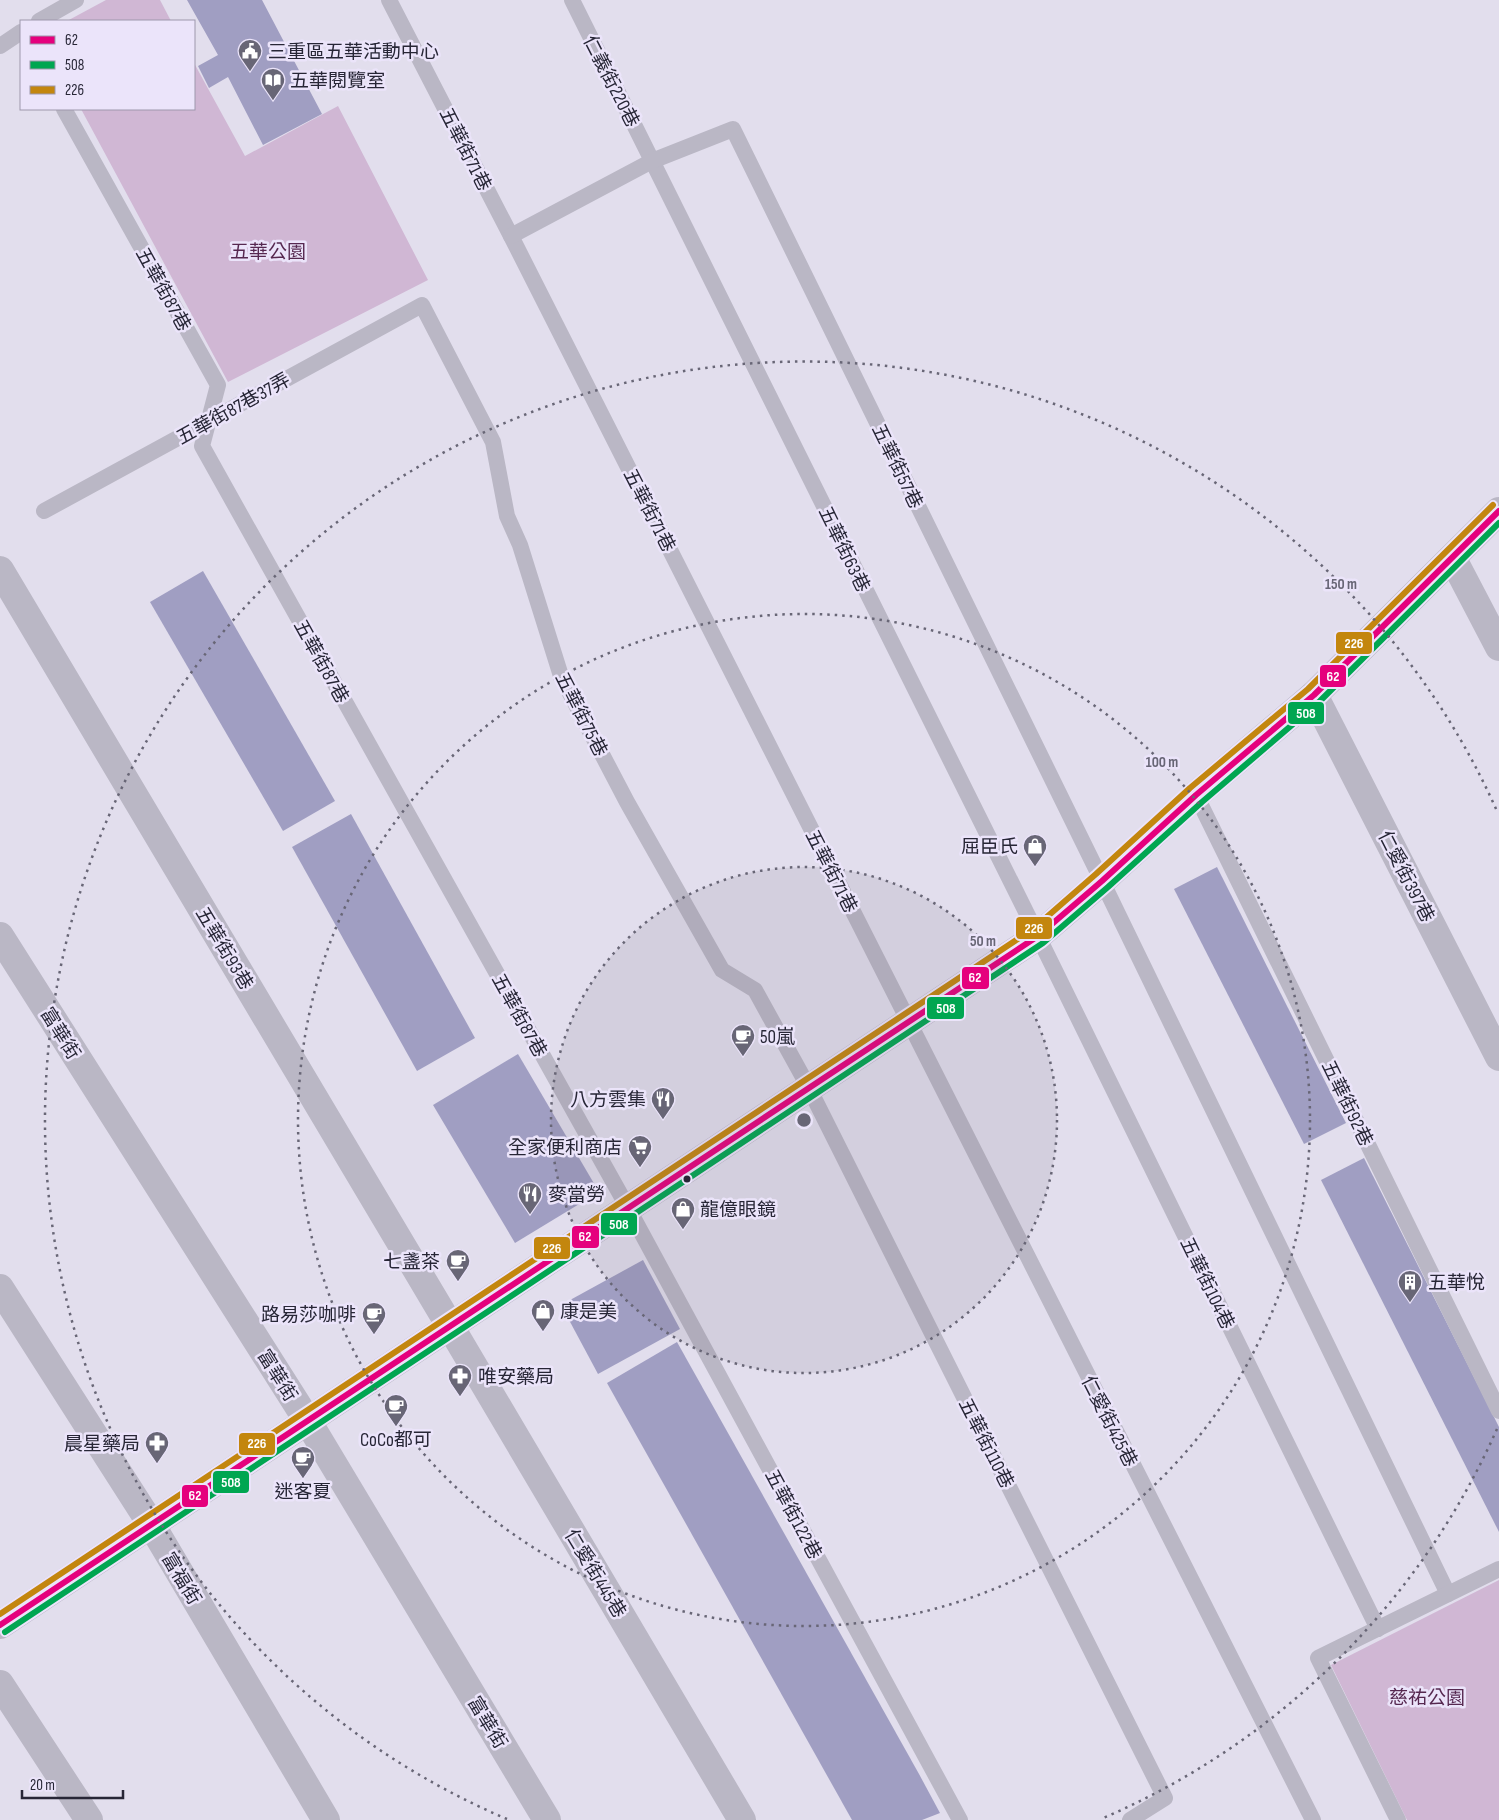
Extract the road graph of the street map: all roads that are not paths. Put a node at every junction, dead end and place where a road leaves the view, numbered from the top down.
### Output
1 (76, 0) edge
2 (388, 0) edge
3 (572, 0) edge
4 (40, 20) edge
5 (20, 33) edge
6 (0, 46) edge
7 (65, 110) edge
8 (652, 162) junction
9 (511, 236) junction
10 (422, 304) joint
11 (208, 421) junction
12 (44, 510) dead end
13 (1499, 511) edge
14 (1453, 559) junction
15 (0, 570) edge
16 (1499, 646) edge
17 (1314, 695) junction
18 (1196, 795) junction
19 (1102, 881) junction
20 (0, 936) edge
21 (1038, 936) junction
22 (908, 1021) junction
23 (1499, 1057) edge
24 (809, 1088) junction
25 (628, 1208) junction
26 (0, 1288) edge
27 (450, 1326) junction
28 (1499, 1411) edge
29 (307, 1420) junction
30 (151, 1524) junction
31 (1499, 1569) edge
32 (1448, 1594) junction
33 (0, 1625) edge
34 (1378, 1629) junction
35 (0, 1684) edge
36 (89, 1820) edge
37 (326, 1820) edge
38 (547, 1820) edge
39 (742, 1820) edge
40 (960, 1820) edge
41 (1130, 1820) edge
42 (1313, 1820) edge
43 (1398, 1820) edge

1 - 4 lane
2 - 9 lane, 五華街71巷
3 - 8 lane, 仁義街220巷
5 - 6 lane
7 - 11 lane, 五華街87巷
8 - 9 lane
8 - 19 lane, 五華街57巷
8 - 21 lane, 五華街63巷
9 - 22 lane, 五華街71巷
10 - 11 lane, 五華街87巷37弄
10 - 24 lane, 五華街75巷
11 - 12 lane, 五華街87巷37弄
11 - 25 lane, 五華街87巷
13 - 14 street
14 - 16 street
14 - 17 street
15 - 27 street, 五華街93巷
17 - 18 street
17 - 23 street, 仁愛街397巷
18 - 19 street
18 - 28 lane, 五華街92巷
19 - 21 street
19 - 32 lane
20 - 29 street, 富華街
21 - 22 street
21 - 34 lane, 五華街104巷
22 - 24 street
22 - 42 lane, 仁愛街425巷
24 - 25 street
24 - 41 lane, 五華街110巷
25 - 27 street
25 - 40 lane, 五華街122巷
26 - 30 street, 富福街
27 - 29 street
27 - 39 street, 仁愛街445巷
29 - 30 street
29 - 38 street, 富華街
30 - 33 street
30 - 37 street, 富福街
31 - 32 lane
32 - 34 lane
34 - 43 lane
35 - 36 street

